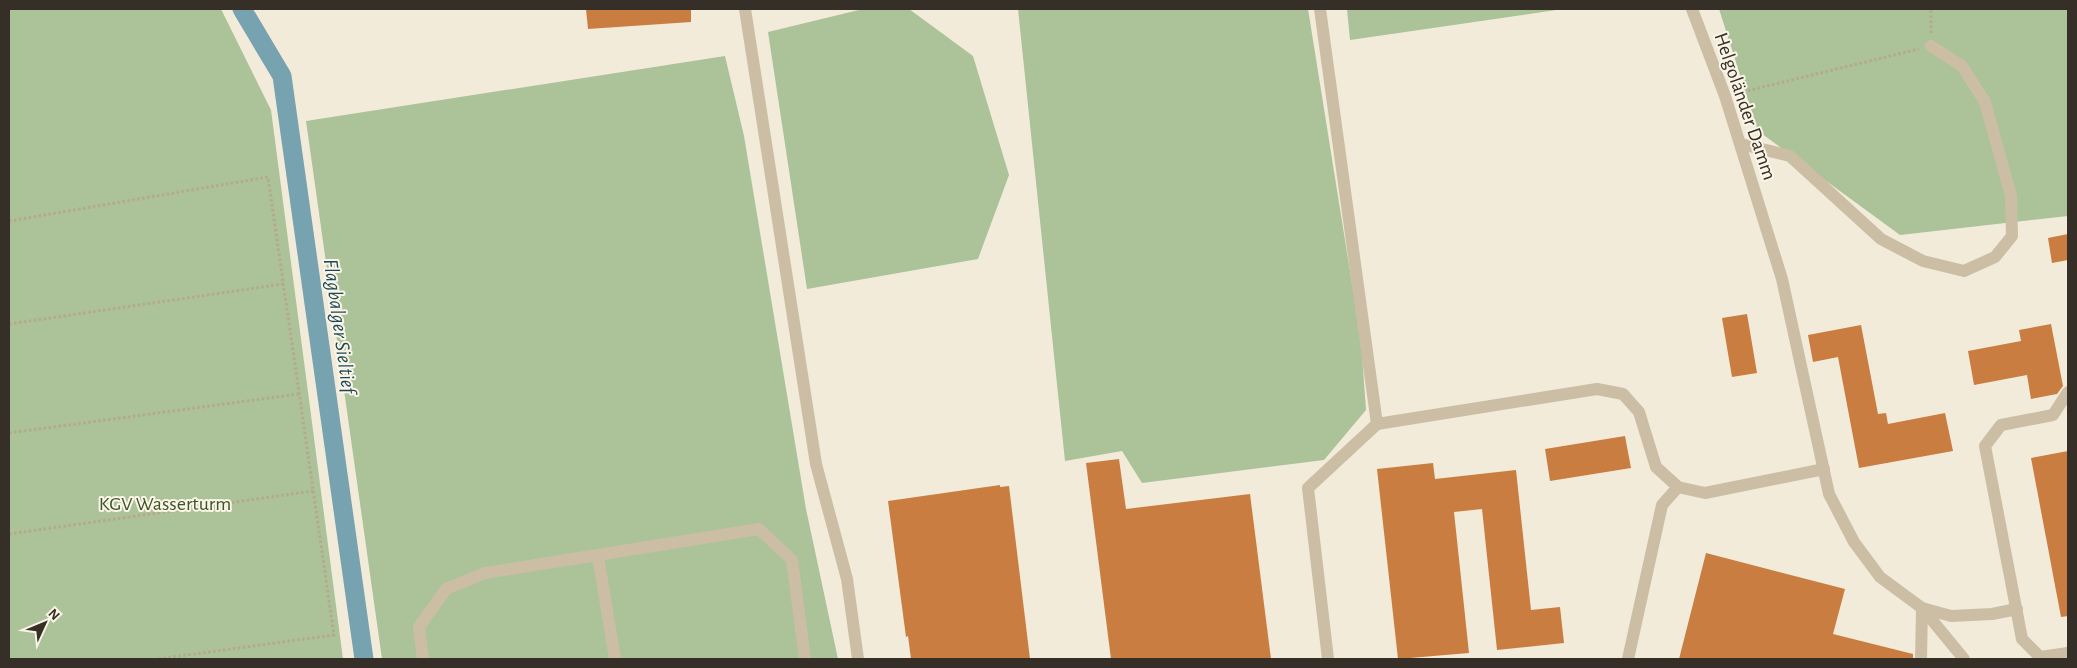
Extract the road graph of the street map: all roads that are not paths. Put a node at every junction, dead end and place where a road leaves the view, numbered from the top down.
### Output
1 (745, 9) edge
2 (1320, 9) edge
3 (1692, 9) edge
4 (1932, 46) road end
5 (1741, 144) junction
6 (2068, 392) edge
7 (1377, 424) junction
8 (1824, 469) junction
9 (1678, 487) junction
10 (598, 556) junction
11 (1922, 608) junction
12 (2017, 609) junction
13 (2068, 652) edge
14 (423, 659) edge
15 (615, 659) edge
16 (805, 659) edge
17 (858, 659) edge
18 (1328, 659) edge
19 (1628, 659) edge
20 (1921, 659) edge
21 (1964, 659) edge

1 - 17 street
2 - 7 street
3 - 5 street, Helgoländer Damm
4 - 5 street
5 - 8 street, Helgoländer Damm
6 - 12 street
7 - 9 street
7 - 18 street
8 - 9 street
8 - 11 street, Helgoländer Damm
9 - 19 street
10 - 14 street
10 - 15 street
10 - 16 street
11 - 12 street
11 - 20 street
11 - 21 street
12 - 13 street

